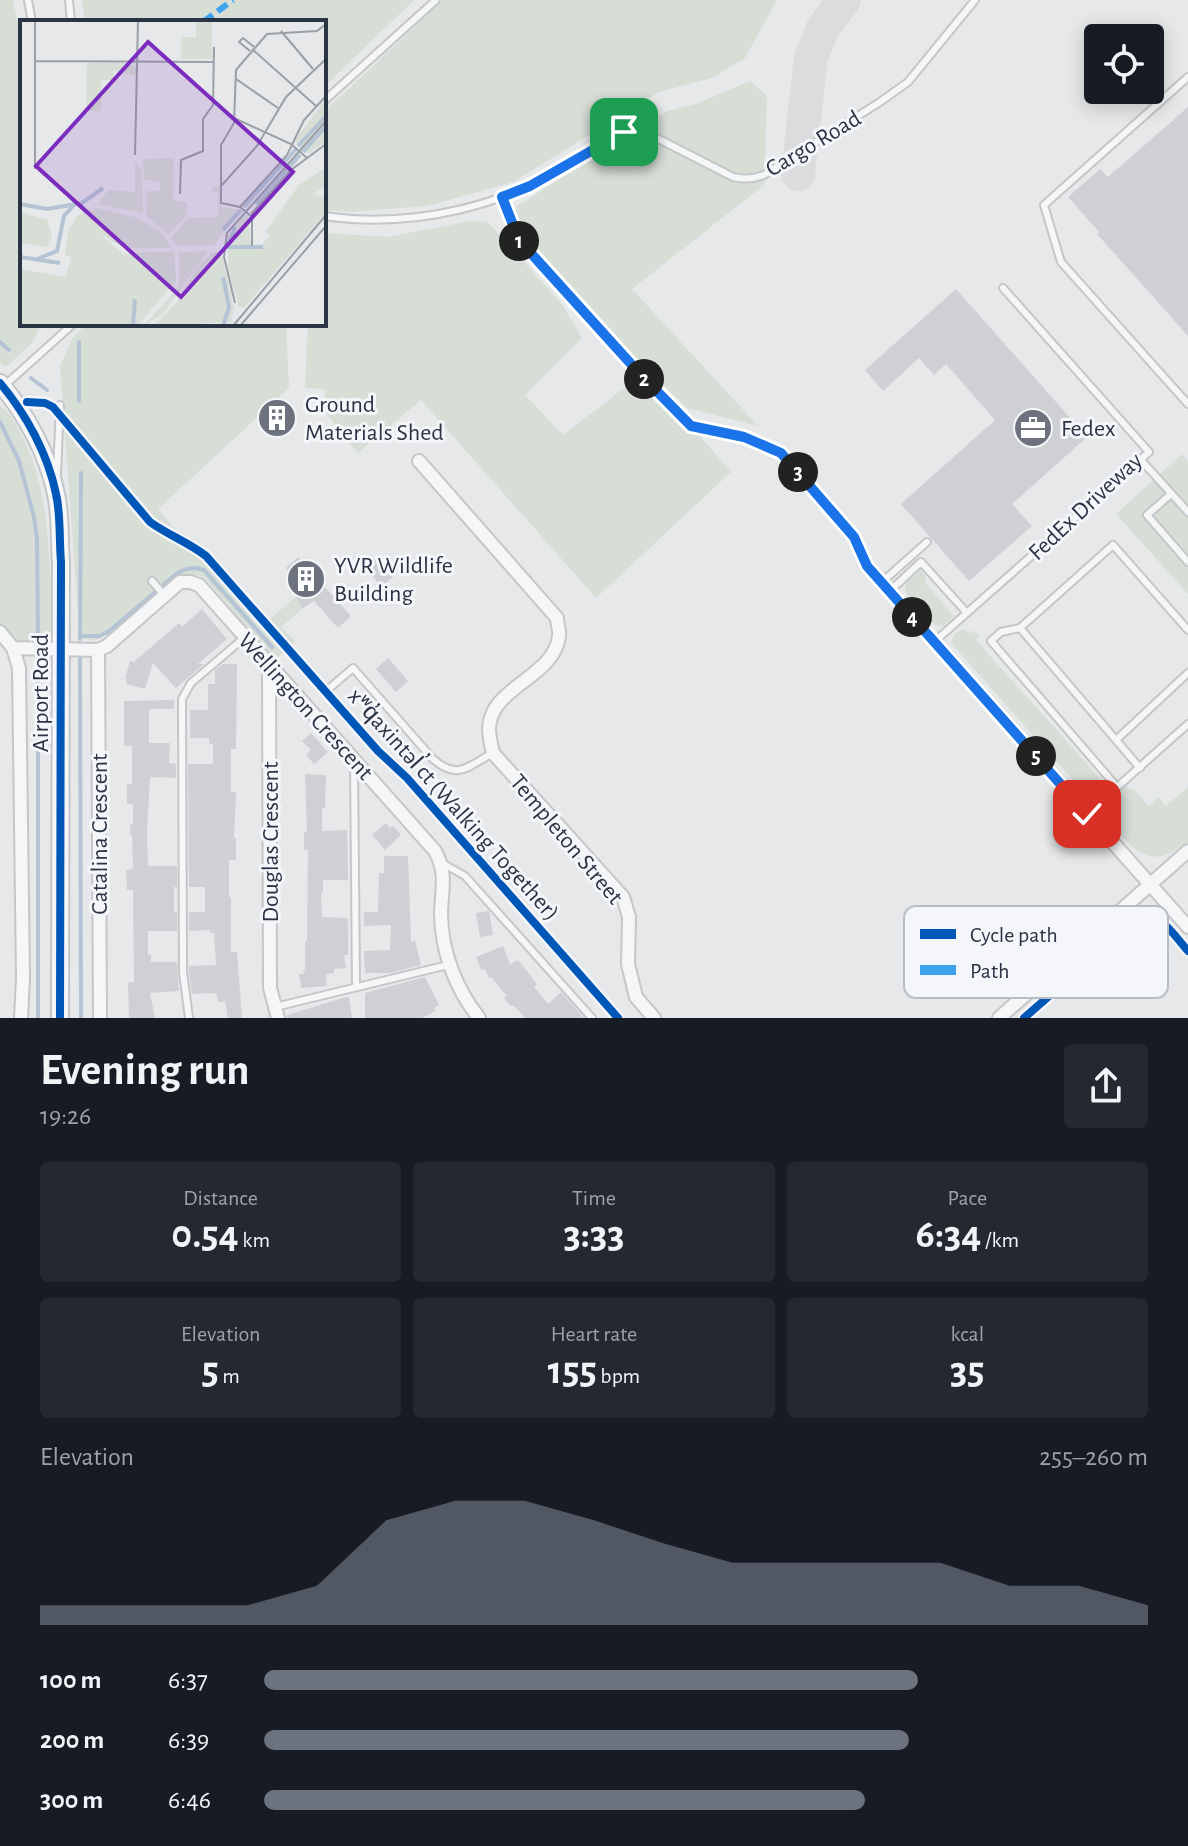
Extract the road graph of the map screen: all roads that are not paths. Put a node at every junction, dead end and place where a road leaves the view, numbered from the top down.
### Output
1 (28, 0) edge
2 (69, 0) edge
3 (436, 0) edge
4 (975, 0) edge
5 (32, 20) edge
6 (71, 20) edge
7 (1188, 77) edge
8 (326, 99) edge
9 (502, 197) junction
10 (326, 216) edge
11 (1003, 288) dead end
12 (71, 326) edge
13 (1, 386) edge
14 (1188, 404) edge
15 (60, 405) dead end
16 (781, 453) joint
17 (1141, 460) junction
18 (419, 461) dead end
19 (1171, 494) junction
20 (57, 496) junction
21 (1188, 512) edge
22 (927, 542) dead end
23 (1188, 562) edge
24 (152, 581) dead end
25 (886, 587) junction
26 (165, 596) junction
27 (967, 613) junction
28 (1020, 628) junction
29 (1188, 630) edge
30 (0, 632) edge
31 (244, 638) junction
32 (934, 642) junction
33 (13, 648) junction
34 (61, 649) junction
35 (98, 650) junction
36 (269, 666) junction
37 (1188, 673) edge
38 (325, 692) dead end
39 (1188, 724) edge
40 (1116, 740) junction
41 (493, 753) junction
42 (354, 759) junction
43 (1140, 768) junction
44 (1117, 787) junction
45 (1087, 814) junction
46 (1188, 851) edge
47 (442, 863) junction
48 (1150, 885) junction
49 (1126, 906) edge
50 (1188, 927) edge
51 (448, 965) junction
52 (356, 986) junction
53 (1022, 998) edge
54 (276, 1012) edge
55 (21, 1018) edge
56 (60, 1018) edge
57 (100, 1018) edge
58 (189, 1018) edge
59 (479, 1018) edge
60 (592, 1018) edge
61 (654, 1018) edge
62 (999, 1018) edge

1 - 5 lane
2 - 6 lane
3 - 8 lane
4 - 9 lane, Cargo Road
7 - 14 lane
9 - 10 lane
9 - 16 lane
11 - 17 lane, FedEx Driveway
12 - 13 lane
13 - 20 street, Airport Road
15 - 20 lane
16 - 25 street
17 - 19 lane
17 - 27 lane, FedEx Driveway
18 - 41 street
19 - 21 lane
19 - 23 lane
20 - 34 street, Airport Road
22 - 25 lane
24 - 26 lane
25 - 27 lane
25 - 32 street
26 - 31 street, Wellington Crescent
26 - 35 street, Wellington Crescent
27 - 32 lane, FedEx Driveway
28 - 29 lane
28 - 40 lane
28 - 44 lane
30 - 33 street
31 - 36 street, Wellington Crescent
31 - 58 lane
32 - 45 street
33 - 34 street
33 - 55 street
34 - 35 street
34 - 56 street, Airport Road
35 - 57 street, Catalina Crescent
36 - 42 street, Wellington Crescent
36 - 54 street, Douglas Crescent
37 - 40 lane
38 - 41 lane
39 - 43 lane
40 - 43 lane
41 - 61 street, Templeton Street
42 - 47 street, Wellington Crescent
42 - 52 lane
43 - 44 lane
44 - 45 lane
45 - 48 street
46 - 48 street
47 - 51 street
47 - 60 lane
48 - 49 street
48 - 50 street
51 - 52 lane
51 - 59 street
52 - 54 lane
53 - 62 street

